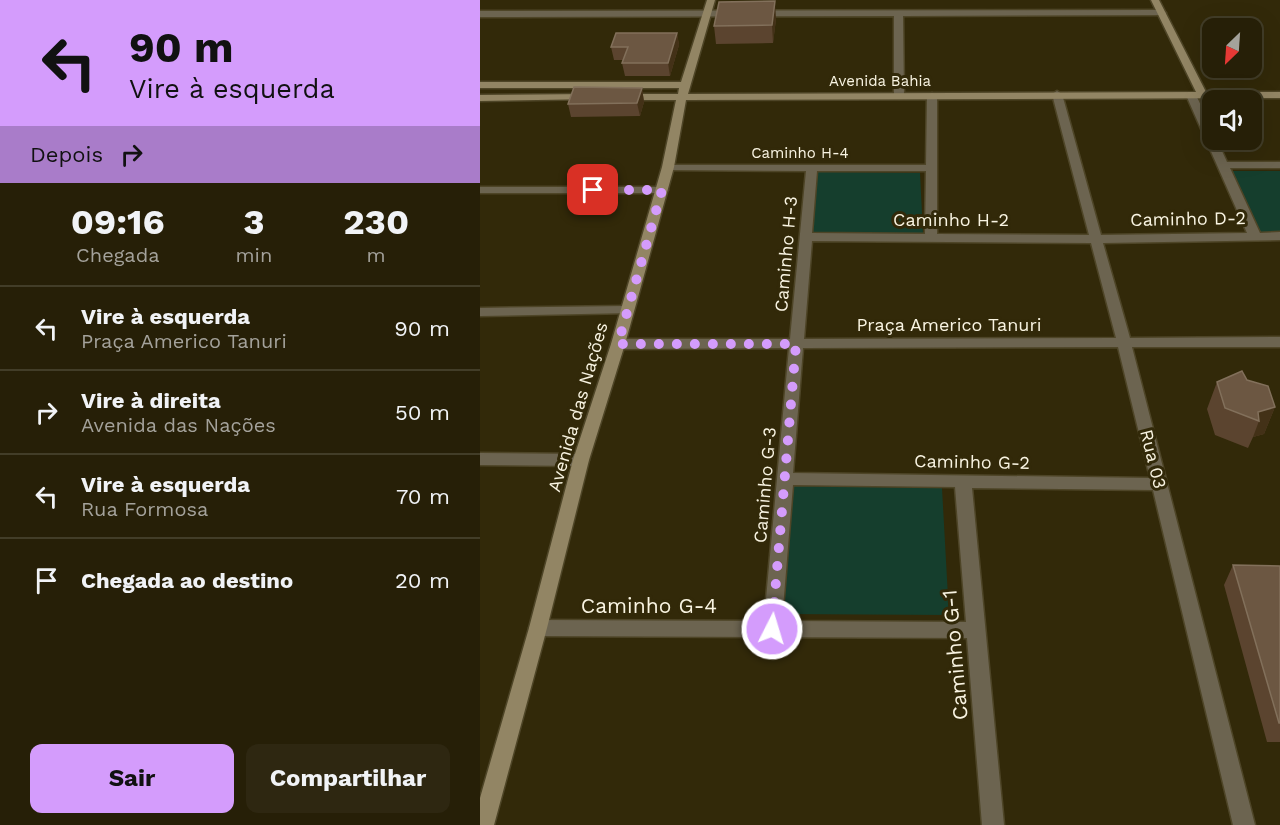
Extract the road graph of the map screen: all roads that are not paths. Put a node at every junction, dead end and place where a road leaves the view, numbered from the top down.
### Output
1 (711, 0) edge
2 (1155, 0) edge
3 (708, 13) junction
4 (1162, 13) junction
5 (480, 14) edge
6 (898, 14) junction
7 (480, 85) edge
8 (684, 90) junction
9 (1057, 94) junction
10 (1280, 94) edge
11 (1197, 95) junction
12 (899, 96) junction
13 (932, 96) junction
14 (602, 97) edge
15 (613, 97) edge
16 (480, 98) edge
17 (1222, 165) junction
18 (1280, 165) edge
19 (668, 167) junction
20 (812, 168) junction
21 (932, 168) junction
22 (480, 190) edge
23 (662, 190) junction
24 (1255, 236) junction
25 (1280, 236) edge
26 (806, 237) junction
27 (931, 239) junction
28 (1096, 239) junction
29 (626, 310) junction
30 (480, 312) edge
31 (1280, 342) edge
32 (1124, 343) junction
33 (618, 344) junction
34 (796, 344) junction
35 (480, 459) edge
36 (580, 460) junction
37 (785, 479) junction
38 (963, 482) junction
39 (1159, 484) junction
40 (538, 628) junction
41 (772, 629) junction
42 (976, 630) junction
43 (483, 825) edge
44 (993, 825) edge
45 (1244, 825) edge

1 - 3 street, Avenida das Nações
2 - 4 street
3 - 5 street
3 - 6 street
3 - 8 street, Avenida das Nações
4 - 6 street
4 - 11 street
6 - 12 street
7 - 8 street, Avenida Bahia
8 - 12 street, Avenida Bahia
8 - 15 street, Avenida Bahia
8 - 19 street, Avenida das Nações
9 - 11 street, Avenida Bahia
9 - 13 street, Avenida Bahia
9 - 28 street, Rua 03
10 - 11 street, Avenida Bahia
11 - 17 street
12 - 13 street, Avenida Bahia
13 - 21 street
14 - 16 street
17 - 18 street
17 - 24 street
19 - 20 street, Caminho H-4
19 - 23 street, Avenida das Nações
20 - 21 street, Caminho H-4
20 - 26 street, Caminho H-3
21 - 27 street
22 - 23 street
23 - 29 street, Avenida das Nações
24 - 25 street, Caminho D-2
24 - 28 street, Caminho D-2
26 - 27 street, Caminho H-2
26 - 34 street, Caminho H-3
27 - 28 street, Caminho H-2
28 - 32 street, Rua 03
29 - 30 street
29 - 33 street, Avenida das Nações
31 - 32 street, Praça Americo Tanuri
32 - 34 street, Praça Americo Tanuri
32 - 39 street, Rua 03
33 - 34 street, Praça Americo Tanuri
33 - 36 street, Avenida das Nações
34 - 37 street, Caminho G-3
35 - 36 street
36 - 40 street, Avenida das Nações
37 - 38 street, Caminho G-2
37 - 41 street, Caminho G-3
38 - 39 street, Caminho G-2
38 - 42 street, Caminho G-1
39 - 45 street, Rua 03
40 - 41 street, Caminho G-4
40 - 43 street, Avenida das Nações
41 - 42 street, Caminho G-4
42 - 44 street, Caminho G-1

